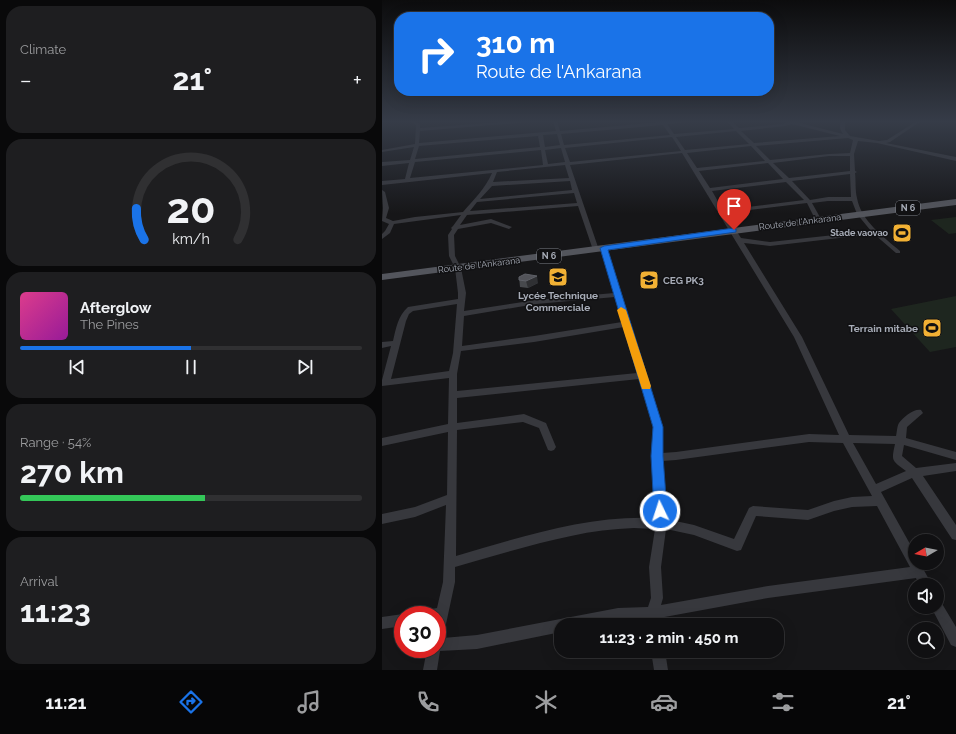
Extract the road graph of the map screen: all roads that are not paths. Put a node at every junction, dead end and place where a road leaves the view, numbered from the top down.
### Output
1 (415, 152) edge
2 (507, 152) edge
3 (544, 152) edge
4 (565, 152) edge
5 (680, 152) edge
6 (683, 152) edge
7 (759, 152) edge
8 (925, 152) edge
9 (852, 154) joint
10 (956, 159) edge
11 (412, 161) junction
12 (768, 162) junction
13 (382, 164) edge
14 (568, 164) junction
15 (546, 166) junction
16 (696, 170) junction
17 (495, 171) junction
18 (854, 172) junction
19 (572, 179) junction
20 (407, 180) junction
21 (786, 181) junction
22 (382, 183) edge
23 (490, 184) junction
24 (709, 190) junction
25 (576, 191) junction
26 (382, 192) edge
27 (854, 199) junction
28 (474, 202) junction
29 (809, 202) junction
30 (956, 202) edge
31 (581, 204) junction
32 (722, 212) junction
33 (465, 213) junction
34 (860, 214) junction
35 (818, 219) junction
36 (392, 223) junction
37 (509, 227) dead end
38 (454, 228) junction
39 (734, 230) junction
40 (875, 232) junction
41 (382, 237) edge
42 (739, 240) junction
43 (600, 249) junction
44 (898, 252) dead end
45 (458, 268) junction
46 (382, 277) edge
47 (617, 296) junction
48 (462, 301) junction
49 (460, 314) junction
50 (626, 324) junction
51 (396, 343) junction
52 (382, 345) edge
53 (457, 349) junction
54 (453, 374) junction
55 (643, 375) junction
56 (384, 382) edge
57 (453, 395) junction
58 (918, 413) dead end
59 (453, 427) junction
60 (846, 439) junction
61 (900, 440) junction
62 (382, 442) edge
63 (551, 447) dead end
64 (657, 456) junction
65 (956, 456) edge
66 (956, 467) edge
67 (915, 473) junction
68 (874, 490) junction
69 (452, 498) junction
70 (880, 501) junction
71 (382, 519) edge
72 (661, 524) junction
73 (956, 535) edge
74 (450, 563) junction
75 (918, 572) junction
76 (922, 578) edge
77 (440, 606) edge
78 (618, 614) junction
79 (941, 614) edge
80 (598, 618) edge
81 (623, 618) edge
82 (646, 618) edge
83 (653, 618) edge
84 (657, 618) edge
85 (394, 621) edge
86 (382, 623) edge
87 (554, 627) edge
88 (956, 640) edge
89 (446, 645) edge
90 (432, 658) edge
91 (659, 658) edge
92 (430, 670) edge
93 (661, 670) edge

1 - 11 street
2 - 11 street
3 - 15 street
4 - 14 street
5 - 14 street
6 - 16 street
7 - 12 street
8 - 10 street
9 - 12 street
9 - 18 street
11 - 13 street
11 - 20 street
12 - 16 street
12 - 21 street
14 - 15 street
14 - 19 street
15 - 17 street
16 - 24 street
17 - 20 street
17 - 23 street
18 - 21 street
18 - 27 street
19 - 23 street
19 - 25 street
20 - 22 street
21 - 24 street
21 - 29 street
23 - 28 street
24 - 32 street
25 - 28 street
25 - 31 street
26 - 36 street
27 - 29 street
27 - 34 street
28 - 33 street
29 - 32 street
29 - 35 street
30 - 34 main road, Route de l'Ankarana / N 6
31 - 33 street
31 - 43 street
32 - 39 street
33 - 36 street
33 - 38 street
34 - 35 main road, Route de l'Ankarana / N 6
34 - 40 street
35 - 39 main road, Route de l'Ankarana / N 6
36 - 41 street
37 - 38 street
38 - 45 street
39 - 42 street
39 - 43 main road, Route de l'Ankarana / N 6
40 - 42 street
40 - 44 street
42 - 60 street
43 - 45 main road, Route de l'Ankarana / N 6
43 - 47 street
45 - 46 main road, Route de l'Ankarana / N 6
45 - 48 street
47 - 49 street
47 - 50 street
48 - 49 street
48 - 51 street
49 - 53 street
50 - 53 street
50 - 55 street
51 - 52 street
51 - 56 street
53 - 54 street
54 - 56 street
54 - 57 street
55 - 57 street
55 - 64 street
57 - 59 street
58 - 61 street
59 - 62 street
59 - 63 street
59 - 69 street
60 - 61 street
60 - 64 street
60 - 68 street
61 - 65 street
61 - 67 street
64 - 72 street
66 - 67 street
67 - 68 street
67 - 73 street
68 - 70 street
69 - 71 street
69 - 74 street
70 - 72 street
70 - 75 street
72 - 74 street
72 - 83 street
74 - 77 street
75 - 76 street
75 - 84 street
78 - 80 street
78 - 81 street
78 - 82 street
79 - 88 street
85 - 86 street
87 - 89 street
90 - 92 street
91 - 93 street

